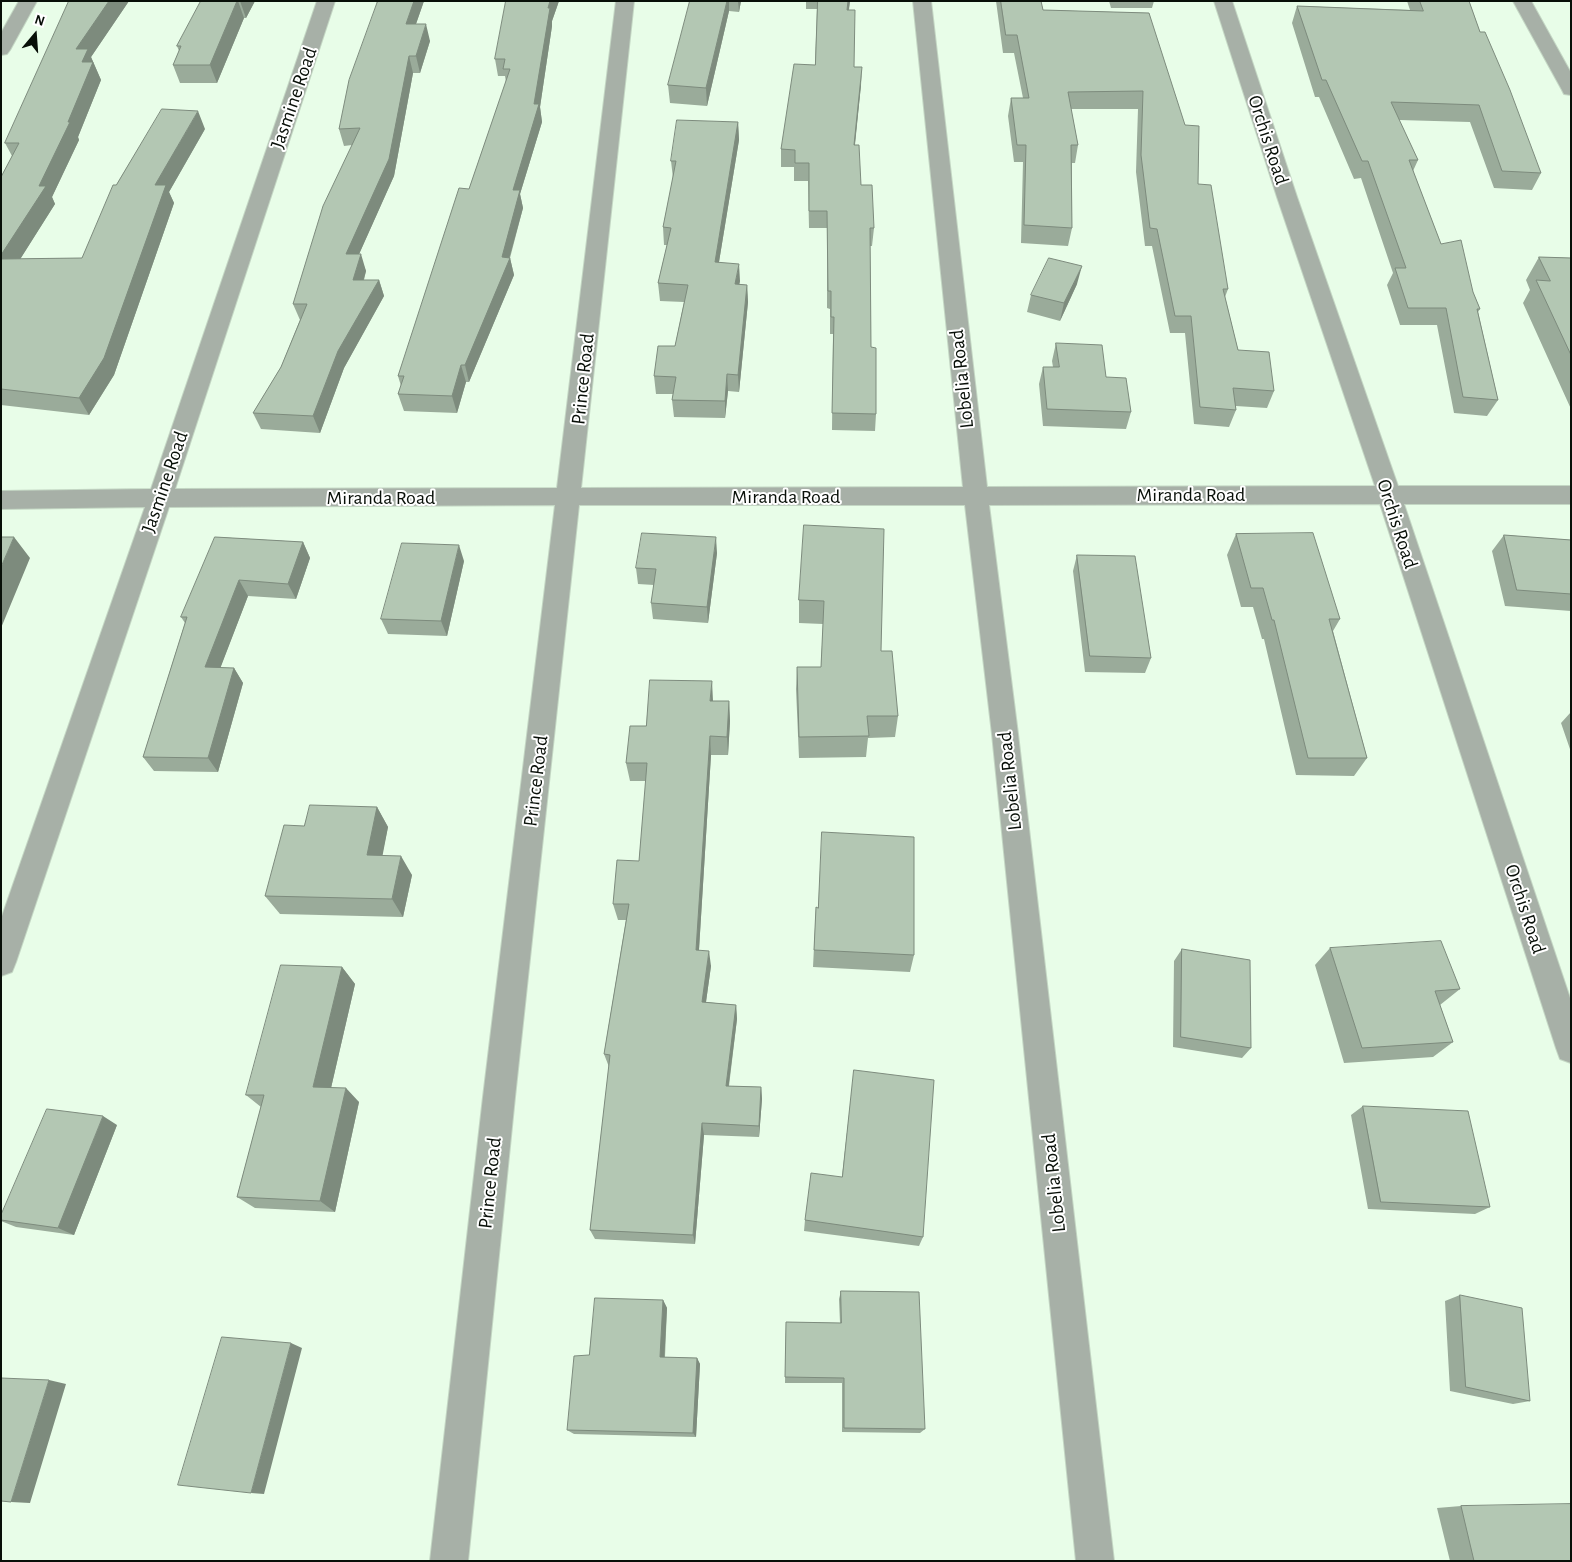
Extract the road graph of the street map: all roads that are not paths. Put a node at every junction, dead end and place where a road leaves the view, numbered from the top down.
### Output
1 (28, 1) edge
2 (326, 1) edge
3 (625, 1) edge
4 (922, 1) edge
5 (1222, 1) edge
6 (1522, 1) edge
7 (1, 50) edge
8 (1571, 90) edge
9 (1388, 495) junction
10 (1571, 495) edge
11 (976, 496) junction
12 (569, 498) junction
13 (160, 499) junction
14 (1, 500) edge
15 (1, 962) edge
16 (1571, 1048) edge
17 (449, 1561) edge
18 (1095, 1561) edge

1 - 7 street
2 - 13 street, Jasmine Road
3 - 12 street, Prince Road
4 - 11 street, Lobelia Road
5 - 9 street, Orchis Road
6 - 8 street
9 - 10 street, Miranda Road
9 - 11 street, Miranda Road
9 - 16 street, Orchis Road
11 - 12 street, Miranda Road
11 - 18 street, Lobelia Road
12 - 13 street, Miranda Road
12 - 17 street, Prince Road
13 - 14 street, Miranda Road
13 - 15 street, Jasmine Road

